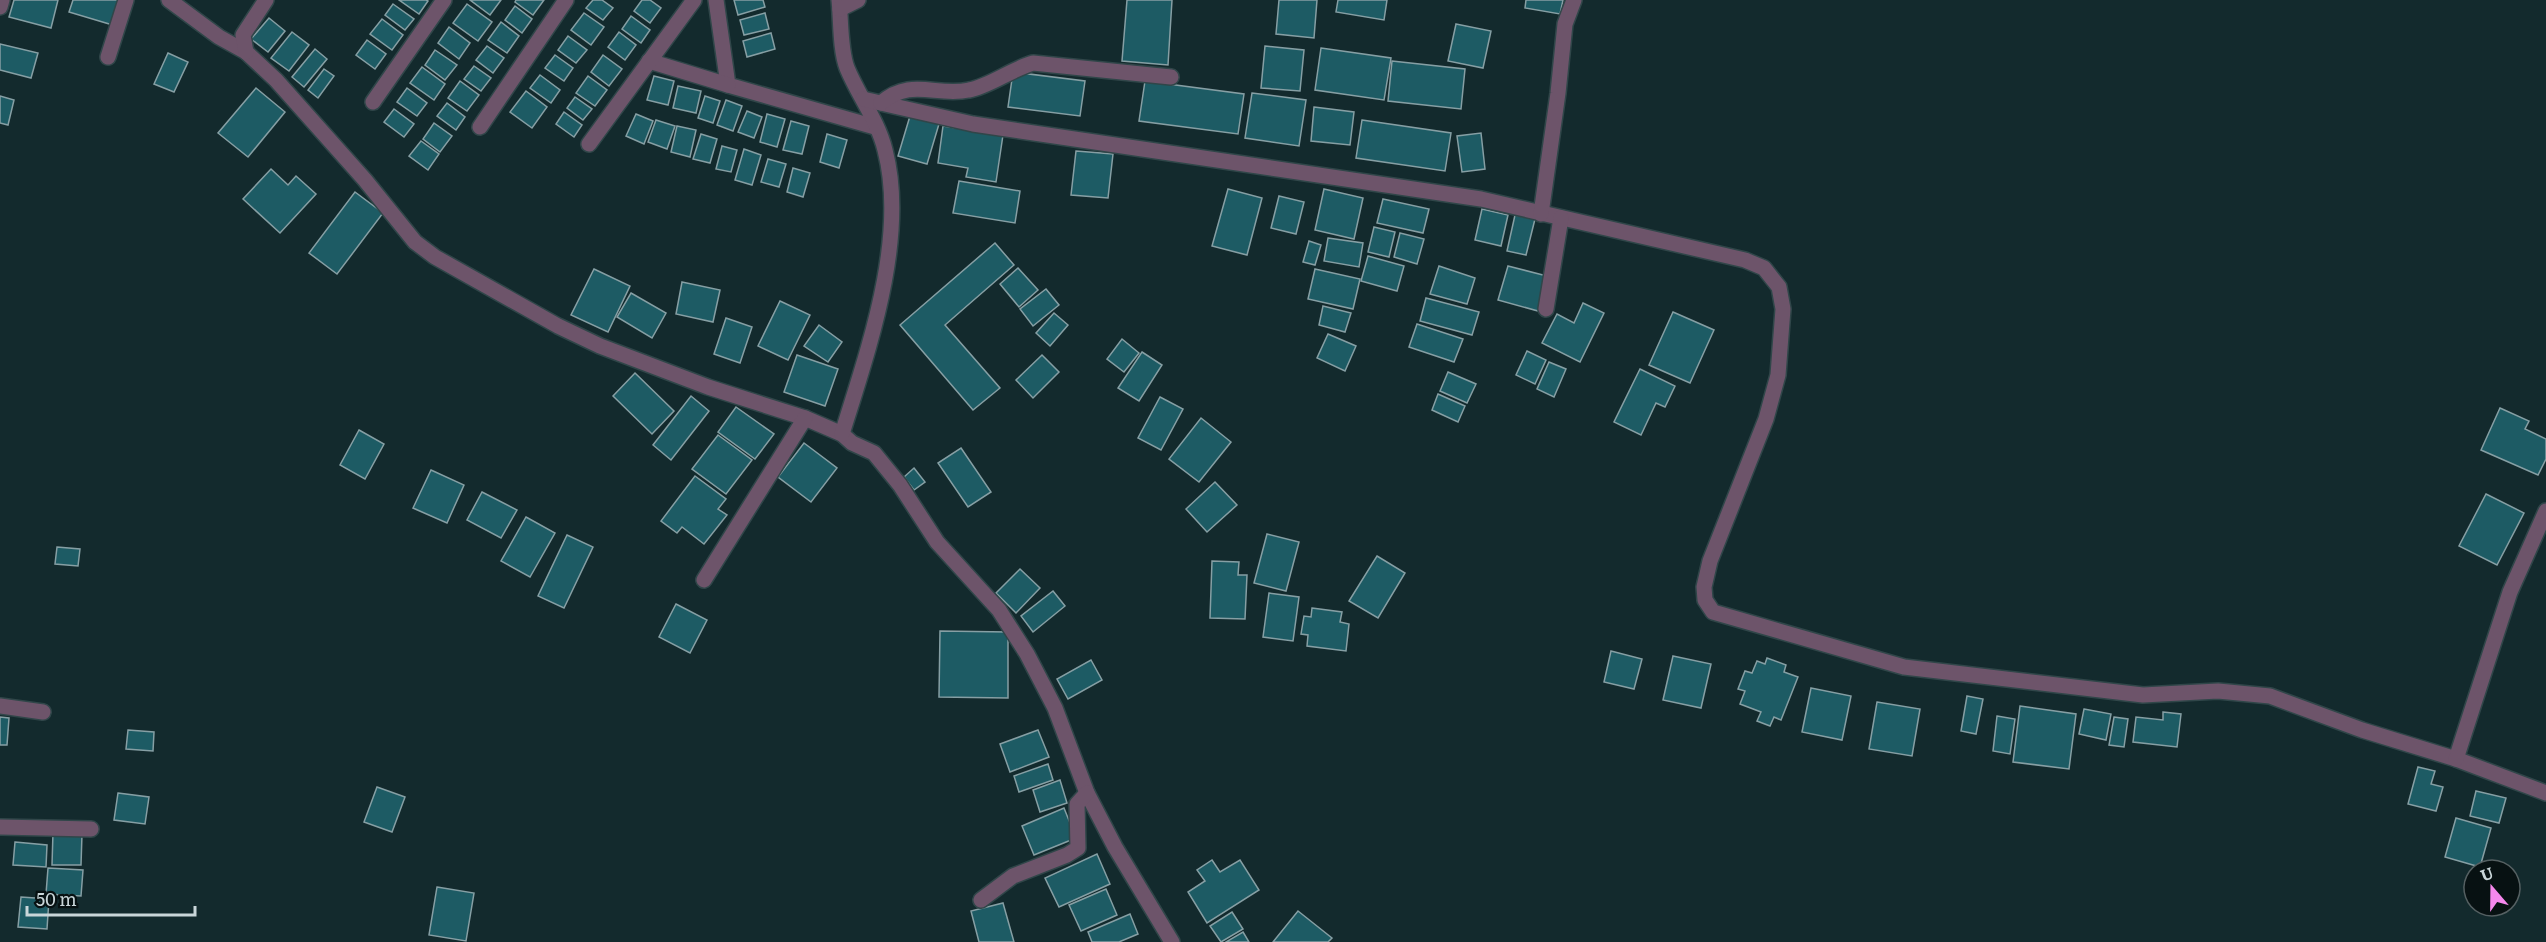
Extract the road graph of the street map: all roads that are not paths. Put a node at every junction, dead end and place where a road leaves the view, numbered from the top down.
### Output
1 (2, 0) edge
2 (126, 0) edge
3 (169, 0) edge
4 (266, 0) edge
5 (444, 0) edge
6 (566, 0) edge
7 (694, 0) edge
8 (716, 0) edge
9 (858, 0) edge
10 (1574, 0) edge
11 (839, 4) edge
12 (0, 8) edge
13 (246, 52) junction
14 (108, 57) dead end
15 (649, 62) junction
16 (1171, 77) dead end
17 (728, 85) junction
18 (863, 99) junction
19 (373, 102) dead end
20 (881, 103) junction
21 (480, 127) dead end
22 (875, 127) junction
23 (589, 144) dead end
24 (1541, 214) junction
25 (1561, 218) junction
26 (1546, 309) dead end
27 (805, 418) junction
28 (842, 435) junction
29 (2546, 511) edge
30 (704, 580) dead end
31 (0, 706) edge
32 (43, 712) dead end
33 (2456, 759) junction
34 (1087, 793) junction
35 (2546, 793) edge
36 (0, 827) edge
37 (91, 829) dead end
38 (981, 900) dead end
39 (1172, 942) edge

1 - 12 street
2 - 14 street
3 - 13 street
4 - 13 street
5 - 19 street
6 - 21 street
7 - 15 street
8 - 17 street
9 - 11 street
10 - 24 street
11 - 18 street
13 - 27 street
15 - 17 street
15 - 23 street
16 - 20 street
17 - 22 street
18 - 20 street
18 - 22 street
20 - 24 street
22 - 28 street
24 - 25 street
25 - 26 street
25 - 33 street
27 - 28 street
27 - 30 street
28 - 34 street
29 - 33 street
31 - 32 street
33 - 35 street
34 - 38 street
34 - 39 street
36 - 37 street

